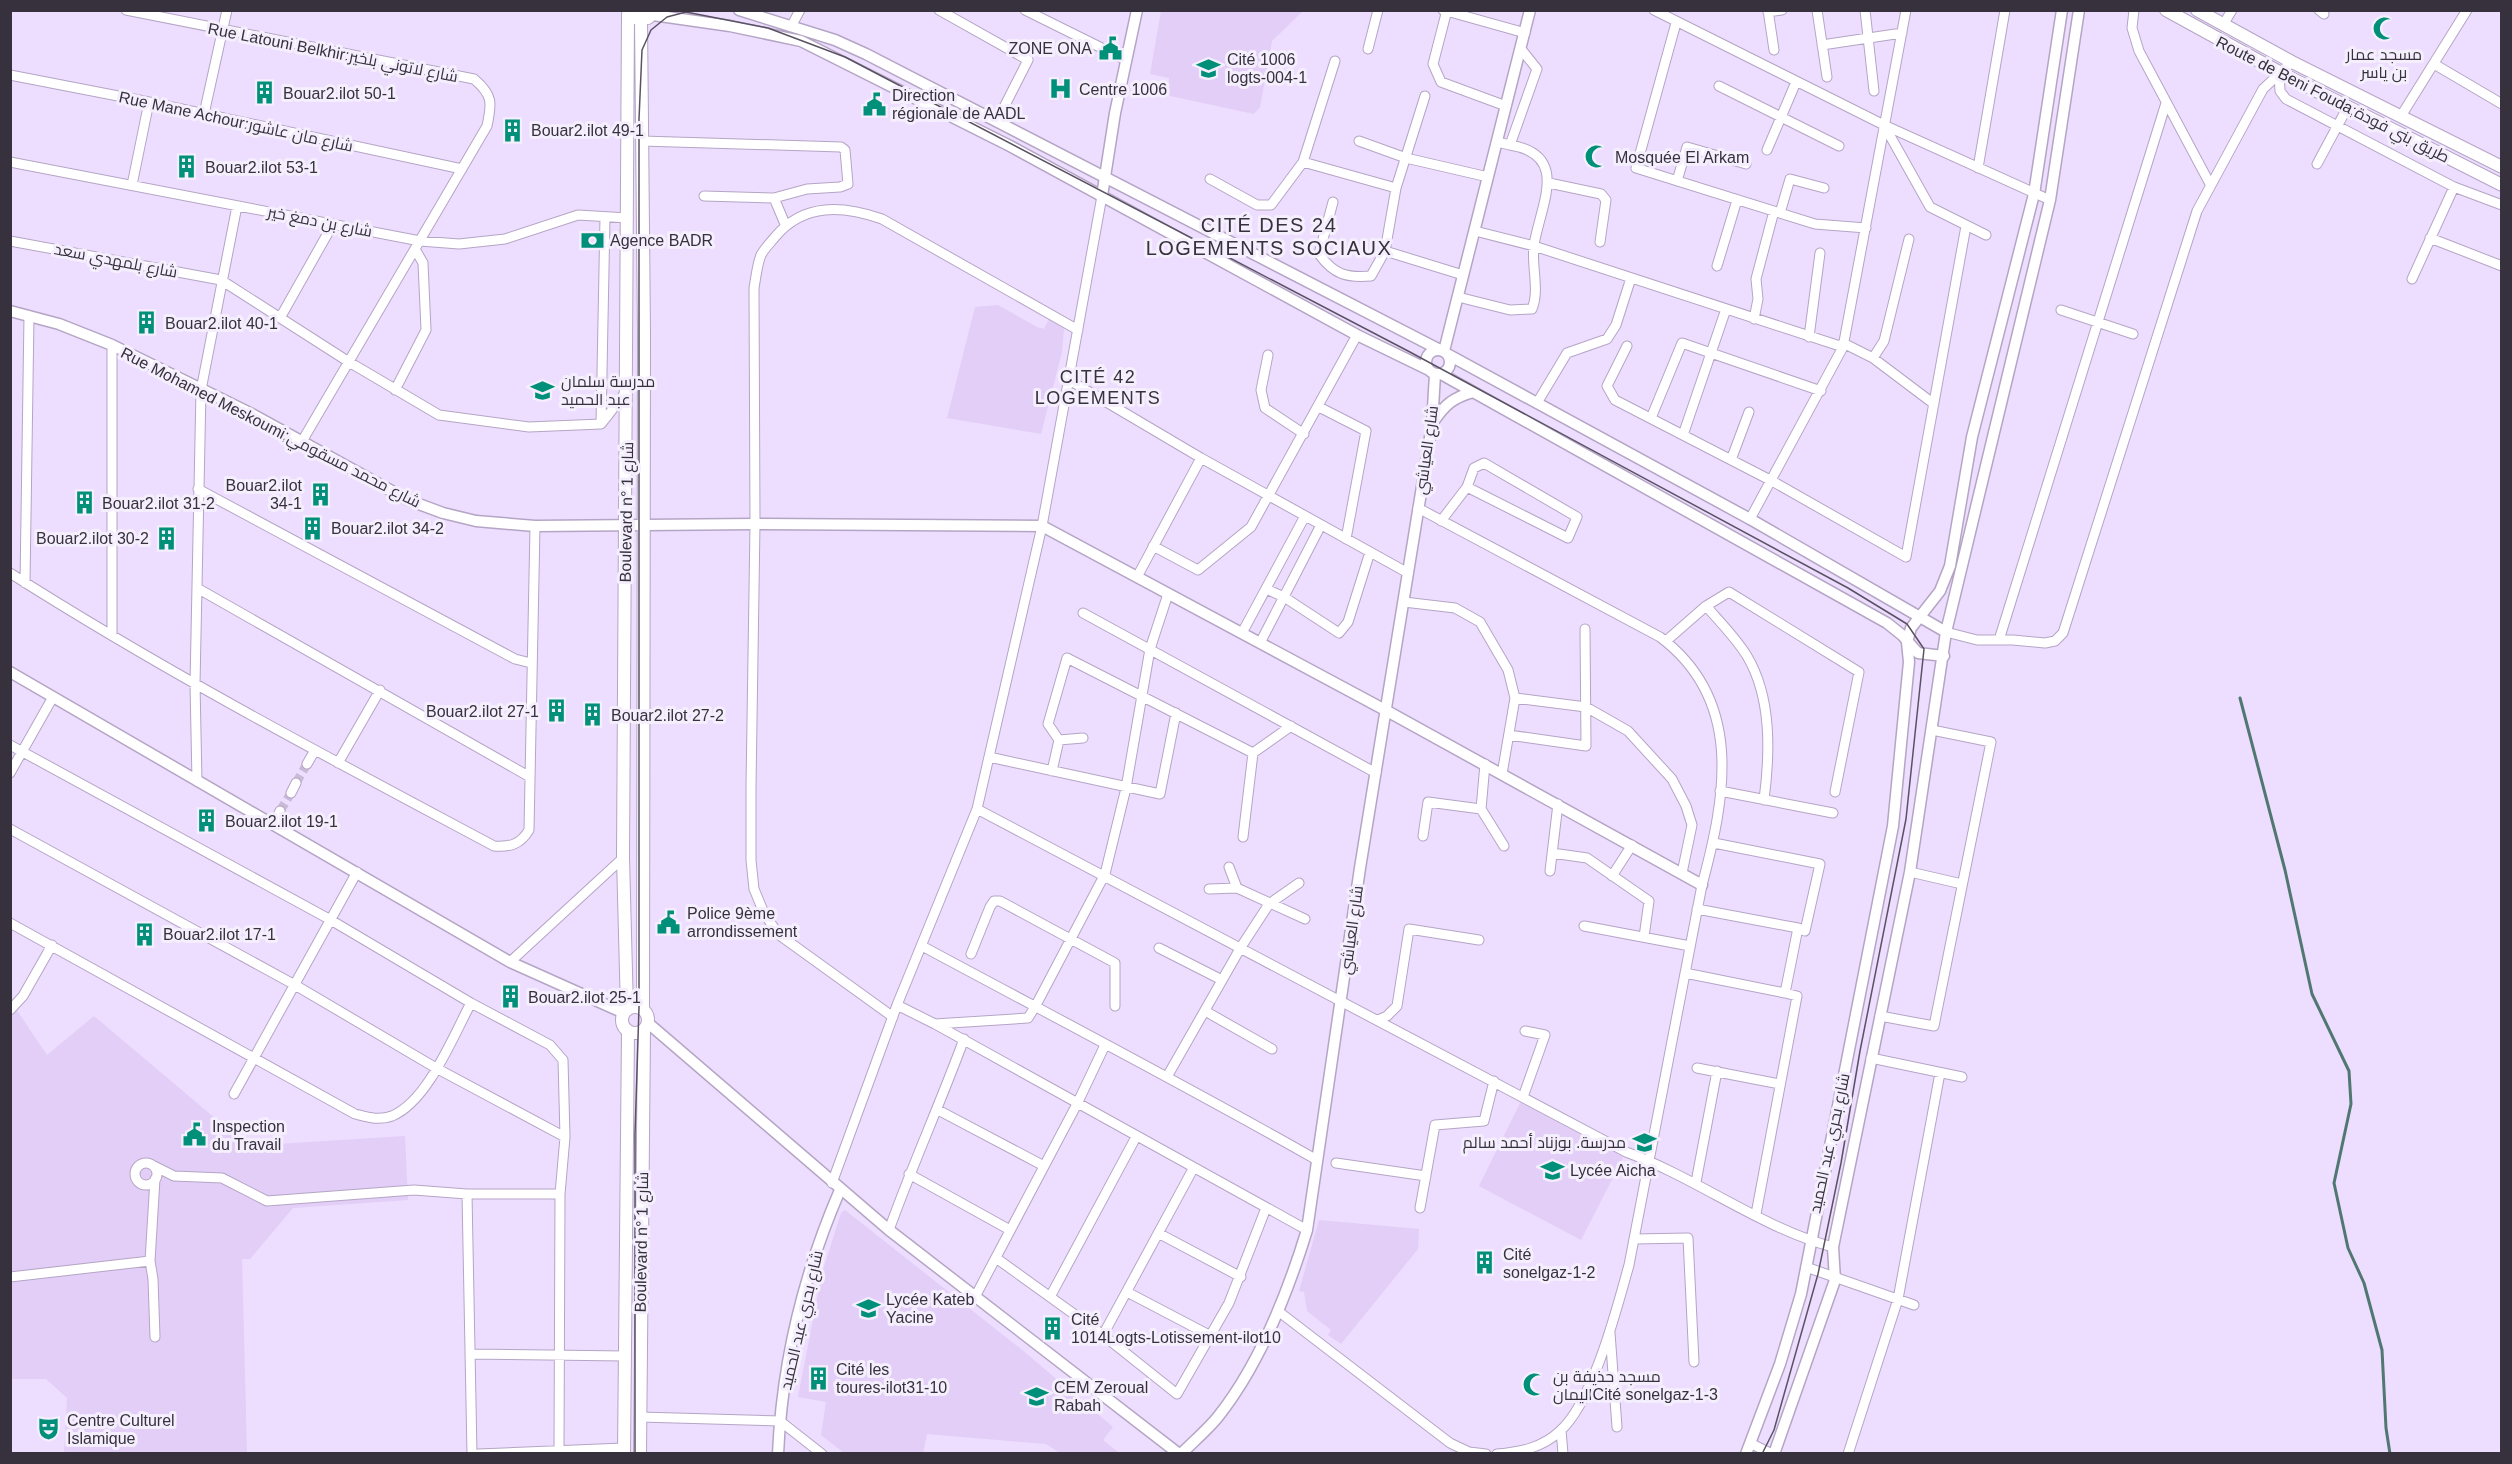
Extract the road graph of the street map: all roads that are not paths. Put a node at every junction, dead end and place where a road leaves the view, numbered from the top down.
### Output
1 (126, 10) edge
2 (227, 10) edge
3 (800, 10) edge
4 (939, 10) edge
5 (1025, 10) edge
6 (1137, 10) edge
7 (1378, 10) edge
8 (1530, 10) edge
9 (1654, 10) edge
10 (1782, 10) edge
11 (1817, 10) edge
12 (1865, 10) edge
13 (1906, 10) edge
14 (2005, 10) edge
15 (2062, 10) edge
16 (2079, 10) edge
17 (2134, 10) edge
18 (2166, 10) edge
19 (2197, 10) edge
20 (2232, 10) edge
21 (2467, 10) edge
22 (740, 11) edge
23 (1445, 11) edge
24 (1768, 11) edge
25 (626, 13) edge
26 (655, 13) edge
27 (641, 19) junction
28 (1676, 23) junction
29 (792, 25) junction
30 (2223, 25) junction
31 (222, 30) junction
32 (1525, 33) junction
33 (1902, 33) junction
34 (1868, 38) junction
35 (1822, 45) junction
36 (1368, 49) dead end
37 (1521, 49) junction
38 (1774, 50) dead end
39 (1126, 60) junction
40 (1335, 61) dead end
41 (2292, 62) junction
42 (2434, 64) junction
43 (2279, 72) junction
44 (10, 75) edge
45 (1827, 77) dead end
46 (1796, 82) junction
47 (1719, 86) dead end
48 (1874, 91) dead end
49 (2502, 91) edge
50 (1425, 96) dead end
51 (149, 102) junction
52 (2499, 102) edge
53 (2166, 103) junction
54 (1506, 106) junction
55 (2347, 108) junction
56 (204, 114) junction
57 (1779, 116) junction
58 (2401, 116) junction
59 (997, 122) junction
60 (1884, 125) junction
61 (2338, 126) junction
62 (642, 141) junction
63 (1359, 141) dead end
64 (1497, 142) junction
65 (1510, 145) junction
66 (1839, 146) dead end
67 (1767, 150) dead end
68 (1406, 158) junction
69 (10, 162) edge
70 (1303, 162) junction
71 (1746, 164) dead end
72 (2317, 164) dead end
73 (2502, 167) edge
74 (1978, 168) junction
75 (462, 169) junction
76 (1106, 177) junction
77 (1488, 177) junction
78 (1210, 179) dead end
79 (1677, 181) junction
80 (1549, 183) junction
81 (2210, 184) junction
82 (132, 185) junction
83 (2502, 185) edge
84 (2454, 186) junction
85 (1396, 188) junction
86 (1824, 188) dead end
87 (2034, 194) junction
88 (704, 196) dead end
89 (1102, 196) junction
90 (774, 198) junction
91 (1737, 200) junction
92 (2050, 200) junction
93 (1334, 202) dead end
94 (2502, 205) edge
95 (237, 206) junction
96 (1777, 212) junction
97 (605, 217) junction
98 (628, 218) junction
99 (333, 224) junction
100 (785, 224) junction
101 (1966, 226) junction
102 (1866, 228) junction
103 (1475, 231) junction
104 (1986, 235) dead end
105 (2430, 238) junction
106 (1909, 239) dead end
107 (10, 241) edge
108 (1600, 242) dead end
109 (417, 245) junction
110 (1534, 246) junction
111 (1386, 251) junction
112 (1820, 253) dead end
113 (1717, 266) dead end
114 (2502, 266) edge
115 (1463, 275) junction
116 (1631, 278) junction
117 (2412, 279) dead end
118 (221, 280) junction
119 (1458, 297) junction
120 (1726, 309) junction
121 (2061, 310) dead end
122 (10, 311) edge
123 (29, 316) junction
124 (280, 318) junction
125 (1754, 319) junction
126 (2099, 322) junction
127 (1078, 330) junction
128 (2133, 334) dead end
129 (1358, 335) junction
130 (1809, 336) junction
131 (112, 345) junction
132 (1843, 345) junction
133 (1627, 346) dead end
134 (1444, 352) junction
135 (1712, 353) junction
136 (1268, 355) dead end
137 (1873, 358) junction
138 (349, 362) junction
139 (1435, 372) junction
140 (1069, 380) junction
141 (201, 390) junction
142 (395, 390) junction
143 (628, 391) junction
144 (1821, 391) junction
145 (1473, 392) junction
146 (1537, 403) junction
147 (1934, 404) junction
148 (1319, 407) junction
149 (1749, 412) dead end
150 (1651, 418) junction
151 (601, 424) junction
152 (1432, 425) junction
153 (1304, 434) junction
154 (1683, 435) junction
155 (301, 443) junction
156 (1201, 458) junction
157 (1731, 460) junction
158 (1772, 481) junction
159 (1467, 487) junction
160 (198, 489) junction
161 (1270, 496) junction
162 (1418, 508) junction
163 (1305, 516) junction
164 (1750, 519) junction
165 (1441, 521) junction
166 (625, 524) junction
167 (643, 524) junction
168 (755, 524) junction
169 (1321, 525) junction
170 (535, 526) junction
171 (1042, 526) junction
172 (1346, 539) junction
173 (1153, 546) junction
174 (1370, 552) junction
175 (10, 573) edge
176 (1408, 573) junction
177 (1137, 577) junction
178 (25, 583) junction
179 (197, 588) junction
180 (1266, 589) junction
181 (1168, 594) junction
182 (1284, 597) junction
183 (1404, 602) junction
184 (1706, 606) junction
185 (1083, 613) dead end
186 (1919, 616) junction
187 (1585, 630) dead end
188 (1946, 632) junction
189 (1242, 633) junction
190 (112, 635) junction
191 (2000, 640) junction
192 (1666, 641) junction
193 (1907, 642) junction
194 (1260, 643) junction
195 (1150, 649) junction
196 (1944, 656) junction
197 (531, 663) junction
198 (10, 672) edge
199 (195, 684) junction
200 (380, 690) junction
201 (1143, 695) junction
202 (53, 697) junction
203 (1515, 698) junction
204 (1586, 707) junction
205 (1387, 711) junction
206 (1176, 713) junction
207 (1291, 726) junction
208 (1932, 730) junction
209 (1509, 735) junction
210 (1083, 738) dead end
211 (1059, 740) junction
212 (10, 745) edge
213 (315, 750) junction
214 (22, 751) junction
215 (1253, 753) junction
216 (989, 758) junction
217 (338, 763) junction
218 (307, 764) tunnel mouth
219 (1485, 764) junction
220 (1052, 771) junction
221 (10, 772) edge
222 (1376, 773) junction
223 (1502, 774) junction
224 (530, 777) junction
225 (197, 781) junction
226 (296, 783) tunnel mouth
227 (1126, 788) junction
228 (1720, 791) junction
229 (1835, 792) dead end
230 (291, 793) tunnel mouth
231 (1764, 800) junction
232 (1558, 804) junction
233 (977, 809) junction
234 (1481, 809) junction
235 (280, 811) tunnel mouth
236 (1833, 813) dead end
237 (273, 825) junction
238 (10, 829) edge
239 (1423, 836) dead end
240 (1243, 837) dead end
241 (1714, 843) junction
242 (1632, 845) junction
243 (1504, 846) dead end
244 (1552, 853) junction
245 (623, 858) junction
246 (1228, 867) dead end
247 (1550, 871) dead end
248 (357, 872) junction
249 (1910, 872) junction
250 (1682, 873) junction
251 (1105, 874) junction
252 (1612, 876) junction
253 (1299, 883) dead end
254 (1962, 884) junction
255 (1702, 885) junction
256 (1237, 888) junction
257 (1209, 889) dead end
258 (1269, 904) junction
259 (1697, 909) junction
260 (328, 919) junction
261 (1305, 919) dead end
262 (10, 923) edge
263 (1584, 926) dead end
264 (1798, 928) junction
265 (1644, 937) junction
266 (1071, 938) junction
267 (1479, 940) dead end
268 (52, 945) junction
269 (922, 946) junction
270 (1690, 946) junction
271 (1241, 947) junction
272 (1159, 948) dead end
273 (971, 954) dead end
274 (510, 962) junction
275 (1685, 973) junction
276 (1222, 980) junction
277 (295, 985) junction
278 (1785, 993) junction
279 (1341, 1000) junction
280 (471, 1003) junction
281 (897, 1005) junction
282 (1035, 1006) junction
283 (1115, 1006) dead end
284 (10, 1010) edge
285 (643, 1010) junction
286 (1204, 1011) junction
287 (626, 1012) junction
288 (1880, 1016) junction
289 (893, 1017) junction
290 (1378, 1020) junction
291 (935, 1024) junction
292 (646, 1026) junction
293 (628, 1031) junction
294 (1525, 1031) dead end
295 (964, 1040) junction
296 (1105, 1045) junction
297 (1272, 1049) dead end
298 (1871, 1058) junction
299 (255, 1059) junction
300 (436, 1068) junction
301 (1697, 1068) dead end
302 (1717, 1071) junction
303 (1940, 1073) junction
304 (1168, 1075) junction
305 (1962, 1077) dead end
306 (1494, 1082) junction
307 (1780, 1084) junction
308 (234, 1094) dead end
309 (1523, 1097) junction
310 (1077, 1104) junction
311 (938, 1110) junction
312 (565, 1137) junction
313 (1136, 1137) junction
314 (1317, 1160) junction
315 (1651, 1161) junction
316 (1336, 1164) dead end
317 (154, 1166) junction
318 (1044, 1166) junction
319 (1193, 1169) junction
320 (909, 1174) junction
321 (1426, 1176) junction
322 (155, 1179) junction
323 (1696, 1182) junction
324 (836, 1186) junction
325 (467, 1194) junction
326 (560, 1194) junction
327 (1266, 1208) junction
328 (1420, 1208) dead end
329 (1756, 1214) junction
330 (889, 1230) junction
331 (1010, 1230) junction
332 (1307, 1230) junction
333 (1158, 1233) junction
334 (1635, 1239) junction
335 (1809, 1240) junction
336 (1833, 1247) junction
337 (996, 1258) junction
338 (150, 1261) junction
339 (1806, 1268) junction
340 (10, 1277) edge
341 (1241, 1277) junction
342 (1835, 1280) junction
343 (1127, 1292) junction
344 (975, 1297) junction
345 (1050, 1297) junction
346 (1898, 1299) junction
347 (1914, 1305) dead end
348 (1278, 1311) junction
349 (1610, 1328) junction
350 (1103, 1335) junction
351 (1211, 1336) junction
352 (155, 1337) dead end
353 (470, 1354) junction
354 (560, 1355) junction
355 (626, 1356) junction
356 (1694, 1362) dead end
357 (640, 1417) junction
358 (780, 1421) junction
359 (1617, 1427) dead end
360 (1561, 1430) junction
361 (1748, 1448) edge
362 (559, 1450) junction
363 (624, 1451) edge
364 (1505, 1453) edge
365 (472, 1454) edge
366 (478, 1454) edge
367 (640, 1454) edge
368 (778, 1454) edge
369 (822, 1454) edge
370 (1180, 1454) edge
371 (1486, 1454) edge
372 (1497, 1454) edge
373 (1563, 1454) edge
374 (1773, 1454) edge
375 (1848, 1454) edge

1 - 31 street, Rue Latouni Belkhir;شارع لاتوني بلخير
2 - 31 street
3 - 29 street
4 - 59 street
5 - 39 street
6 - 39 street
7 - 36 street
8 - 32 street
9 - 28 street
10 - 24 street
11 - 35 street
12 - 34 street
13 - 33 street
14 - 74 street
15 - 87 street
16 - 92 street
17 - 53 street
18 - 43 main road, Route de Beni Fouda;طريق بني فودة
19 - 30 main road, Route de Beni Fouda;طريق بني فودة
20 - 30 street
21 - 42 street
22 - 29 street
23 - 32 street
23 - 54 street
24 - 38 street
25 - 27 main road
25 - 98 main road, Boulevard n° شارع 1
26 - 27 main road
26 - 89 street
27 - 62 main road, Boulevard n° شارع 1
28 - 46 street
28 - 79 street
29 - 59 street
30 - 41 main road, Route de Beni Fouda;طريق بني فودة
31 - 56 street
31 - 75 street, Rue Latouni Belkhir;شارع لاتوني بلخير
32 - 37 street
33 - 34 street
33 - 60 street
34 - 35 street
34 - 48 street
35 - 45 street
37 - 54 street
37 - 65 street
39 - 76 street
40 - 70 street
41 - 43 street
41 - 58 main road, Route de Beni Fouda;طريق بني فودة
42 - 52 street
42 - 58 street
43 - 55 main road, Route de Beni Fouda;طريق بني فودة
43 - 61 street
43 - 81 street
44 - 51 street, Rue Mane Achour;شارع مان عاشور
46 - 57 street
46 - 60 street
47 - 57 street
49 - 52 street
50 - 68 street
51 - 56 street, Rue Mane Achour;شارع مان عاشور
51 - 82 street
53 - 81 street
53 - 126 street
54 - 64 street
55 - 61 street
55 - 83 main road, Route de Beni Fouda;طريق بني فودة
56 - 75 street, Rue Mane Achour;شارع مان عاشور
57 - 66 street
57 - 67 street
58 - 73 main road, Route de Beni Fouda;طريق بني فودة
59 - 76 street
60 - 74 street
60 - 101 street
60 - 102 street
61 - 72 street
61 - 84 street
62 - 90 street
62 - 167 main road, Boulevard n° شارع 1
63 - 68 street
64 - 65 street
64 - 77 street
65 - 80 street
68 - 77 street
68 - 85 street
69 - 82 street, شارع بن دمغ خير
70 - 78 street
70 - 85 street
71 - 79 street
74 - 87 street
75 - 109 street, Rue Latouni Belkhir;شارع لاتوني بلخير
76 - 89 street
76 - 134 street
77 - 103 street
79 - 91 street
80 - 108 street
80 - 110 street
81 - 191 street
82 - 95 street, شارع بن دمغ خير
84 - 94 street
84 - 105 street
85 - 111 street
86 - 96 street
87 - 92 street
87 - 186 street
88 - 90 street
89 - 127 street
89 - 129 street
90 - 100 street
91 - 96 street
91 - 113 street
92 - 188 street
93 - 111 street
95 - 99 street, شارع بن دمغ خير
95 - 118 street
96 - 102 street
96 - 125 street
97 - 98 street, شارع بن دمغ خير
97 - 109 street, شارع بن دمغ خير
97 - 151 street
98 - 143 main road, Boulevard n° شارع 1
99 - 109 street, شارع بن دمغ خير
99 - 124 street
100 - 127 street
100 - 168 street
101 - 104 street
101 - 147 street
102 - 132 street
103 - 110 street
103 - 115 street
105 - 114 street
105 - 117 street
106 - 137 street
107 - 118 street, شارع بلمهدي سعد
109 - 138 street, Rue Latouni Belkhir;شارع لاتوني بلخير
109 - 142 street
110 - 116 street
110 - 119 street
111 - 115 street
112 - 130 street
115 - 119 street
116 - 120 street
116 - 146 street
118 - 124 street
118 - 141 street
119 - 134 street
120 - 125 street
120 - 135 street
121 - 126 street
122 - 123 street, Rue Mohamed Meskoumi;شارع محمد مسقومي
123 - 131 street, Rue Mohamed Meskoumi;شارع محمد مسقومي
123 - 178 street
124 - 138 street
125 - 130 street
126 - 128 street
126 - 191 street
127 - 140 street
129 - 139 street
129 - 148 street
130 - 132 street
131 - 141 street, Rue Mohamed Meskoumi;شارع محمد مسقومي
131 - 190 street
132 - 137 street
132 - 144 street
133 - 150 street
134 - 139 street
134 - 139 street
134 - 146 street
135 - 144 street
135 - 150 street
135 - 154 street
136 - 153 street
137 - 147 street
138 - 142 street
138 - 155 street, Rue Latouni Belkhir;شارع لاتوني بلخير
139 - 145 street
139 - 152 street, شارع العياشي
140 - 156 street
140 - 171 street
141 - 155 street, Rue Mohamed Meskoumi;شارع محمد مسقومي
141 - 160 street
142 - 151 street
143 - 151 street
143 - 166 main road, Boulevard n° شارع 1
144 - 158 street
145 - 152 street
145 - 193 street
146 - 164 street
147 - 158 street
148 - 153 street
148 - 172 street
149 - 157 street
150 - 154 street
152 - 162 street, شارع العياشي
153 - 161 street
154 - 157 street
155 - 170 street, Rue Mohamed Meskoumi;شارع محمد مسقومي
156 - 161 street
156 - 173 street
157 - 158 street
158 - 164 street
159 - 159 street
159 - 165 street
160 - 179 street
160 - 197 street
161 - 163 street
161 - 173 street
162 - 165 street
162 - 176 street, شارع العياشي
163 - 169 street
163 - 180 street
164 - 186 street
165 - 192 street
166 - 167 street, Rue Mohamed Meskoumi;شارع محمد مسقومي
166 - 170 street, Rue Mohamed Meskoumi;شارع محمد مسقومي
166 - 245 main road, Boulevard n° شارع 1
167 - 168 street, Rue Mohamed Meskoumi;شارع محمد مسقومي
167 - 285 main road, Boulevard n° شارع 1
168 - 171 street, Rue Mohamed Meskoumi;شارع محمد مسقومي
168 - 289 street
169 - 172 street
169 - 182 street
170 - 197 street
171 - 177 street
171 - 216 street
172 - 174 street
173 - 177 street
174 - 176 street
174 - 182 street
175 - 178 street
176 - 183 street, شارع العياشي
177 - 181 street
178 - 190 street
179 - 199 street
179 - 200 street
180 - 182 street
180 - 189 street
181 - 189 street
181 - 195 street
182 - 194 street
183 - 203 street
183 - 205 street, شارع العياشي
184 - 192 street
184 - 229 street
184 - 231 street
185 - 195 street
186 - 188 street
186 - 193 street
187 - 204 street
188 - 191 street
188 - 196 street
189 - 194 street
190 - 199 street
192 - 228 street
193 - 196 street
193 - 335 street, شارع بحري عبد الحميد
194 - 205 street
195 - 201 street
195 - 207 street
196 - 208 street
197 - 224 street
198 - 202 street
199 - 213 street
199 - 225 street
200 - 217 street
200 - 224 street
201 - 206 street
201 - 211 street
201 - 227 street
202 - 214 street
202 - 225 street
203 - 204 street
203 - 209 street
204 - 209 street
204 - 250 street
205 - 219 street
205 - 222 street, شارع العياشي
206 - 215 street
206 - 227 street
207 - 215 street
207 - 222 street
208 - 249 street
208 - 254 street
209 - 223 street
210 - 211 street
211 - 220 street
212 - 214 street
213 - 217 street
213 - 218 street
214 - 221 street
214 - 260 street
215 - 240 street
216 - 220 street
216 - 233 street
217 - 224 street
219 - 223 street
219 - 234 street
220 - 227 street
222 - 279 street, شارع العياشي
223 - 232 street
225 - 237 street
226 - 230 street
227 - 251 street
228 - 231 street
228 - 241 street
231 - 236 street
232 - 242 street
232 - 244 street
233 - 251 street
233 - 269 street
234 - 239 street
234 - 243 street
235 - 237 street
237 - 248 street
238 - 277 street
241 - 255 street
241 - 264 street
242 - 250 street
242 - 252 street
244 - 247 street
244 - 252 street
245 - 274 street
245 - 287 main road, Boulevard n° شارع 1
246 - 256 street
248 - 260 street
248 - 274 street
249 - 254 street
249 - 288 street
250 - 255 street
251 - 266 street
251 - 271 street
252 - 265 street
253 - 258 street
254 - 288 street
255 - 259 street
256 - 257 street
256 - 258 street
258 - 261 street
258 - 271 street
259 - 264 street
259 - 270 street
260 - 277 street
260 - 280 street
262 - 268 street
263 - 265 street
264 - 278 street
265 - 270 street
266 - 273 street
266 - 282 street
266 - 283 street
267 - 290 street
268 - 284 street
268 - 299 street
269 - 281 street
269 - 282 street
270 - 275 street
271 - 276 street
271 - 279 street
272 - 276 street
274 - 287 street
275 - 278 street
275 - 315 street
276 - 286 street
277 - 299 street
277 - 300 street
278 - 307 street
279 - 290 street
279 - 314 street, شارع العياشي
280 - 300 street
280 - 312 street
281 - 289 street
281 - 291 street
282 - 291 street
282 - 296 street
285 - 287 main road
285 - 292 main road
286 - 297 street
286 - 304 street
287 - 293 main road
288 - 298 street
289 - 324 street
290 - 306 street
291 - 295 street
292 - 293 main road
292 - 324 street
292 - 357 main road, Boulevard n° شارع 1
293 - 355 main road, Boulevard n° شارع 1
294 - 309 street
295 - 310 street
295 - 311 street
296 - 304 street
296 - 310 street
298 - 303 street
298 - 336 street
299 - 300 street
299 - 308 street
300 - 312 street
301 - 302 street
302 - 307 street
302 - 323 street
303 - 305 street
303 - 346 street
304 - 314 street
306 - 309 street
306 - 321 street
307 - 329 street
309 - 315 street
310 - 313 street
310 - 318 street
311 - 318 street
311 - 320 street
312 - 326 street
313 - 319 street
313 - 345 street
314 - 332 street, شارع العياشي
315 - 323 street
315 - 334 street
316 - 321 street
317 - 322 street
317 - 322 street
317 - 325 street
318 - 331 street
319 - 327 street
319 - 333 street
320 - 330 street
320 - 331 street
321 - 328 street
322 - 338 street
323 - 329 street
324 - 330 street
324 - 358 street, شارع بحري عبد الحميد
325 - 326 street
325 - 353 street
326 - 354 street
327 - 332 street
327 - 341 street
329 - 335 street
330 - 344 street
331 - 337 street
332 - 348 street, شارع العياشي
333 - 341 street
333 - 343 street
334 - 349 street
334 - 356 street
335 - 336 street
335 - 339 street, شارع بحري عبد الحميد
336 - 342 street
337 - 344 street
337 - 345 street
338 - 340 street
338 - 352 street
339 - 342 street
339 - 361 street, شارع بحري عبد الحميد
341 - 351 street
342 - 346 street
342 - 374 street
343 - 350 street
343 - 351 street
344 - 370 street
345 - 350 street
346 - 347 street
346 - 375 street
348 - 370 street, شارع العياشي
348 - 371 street
349 - 359 street
349 - 360 street
350 - 351 street
353 - 354 street
353 - 365 street
354 - 355 street
354 - 362 street
355 - 363 main road, Boulevard n° شارع 1
357 - 358 street
357 - 367 main road, Boulevard n° شارع 1
358 - 368 street, شارع بحري عبد الحميد
358 - 369 street
360 - 364 street
360 - 373 street
361 - 374 street
362 - 363 street
362 - 366 street
364 - 372 street

